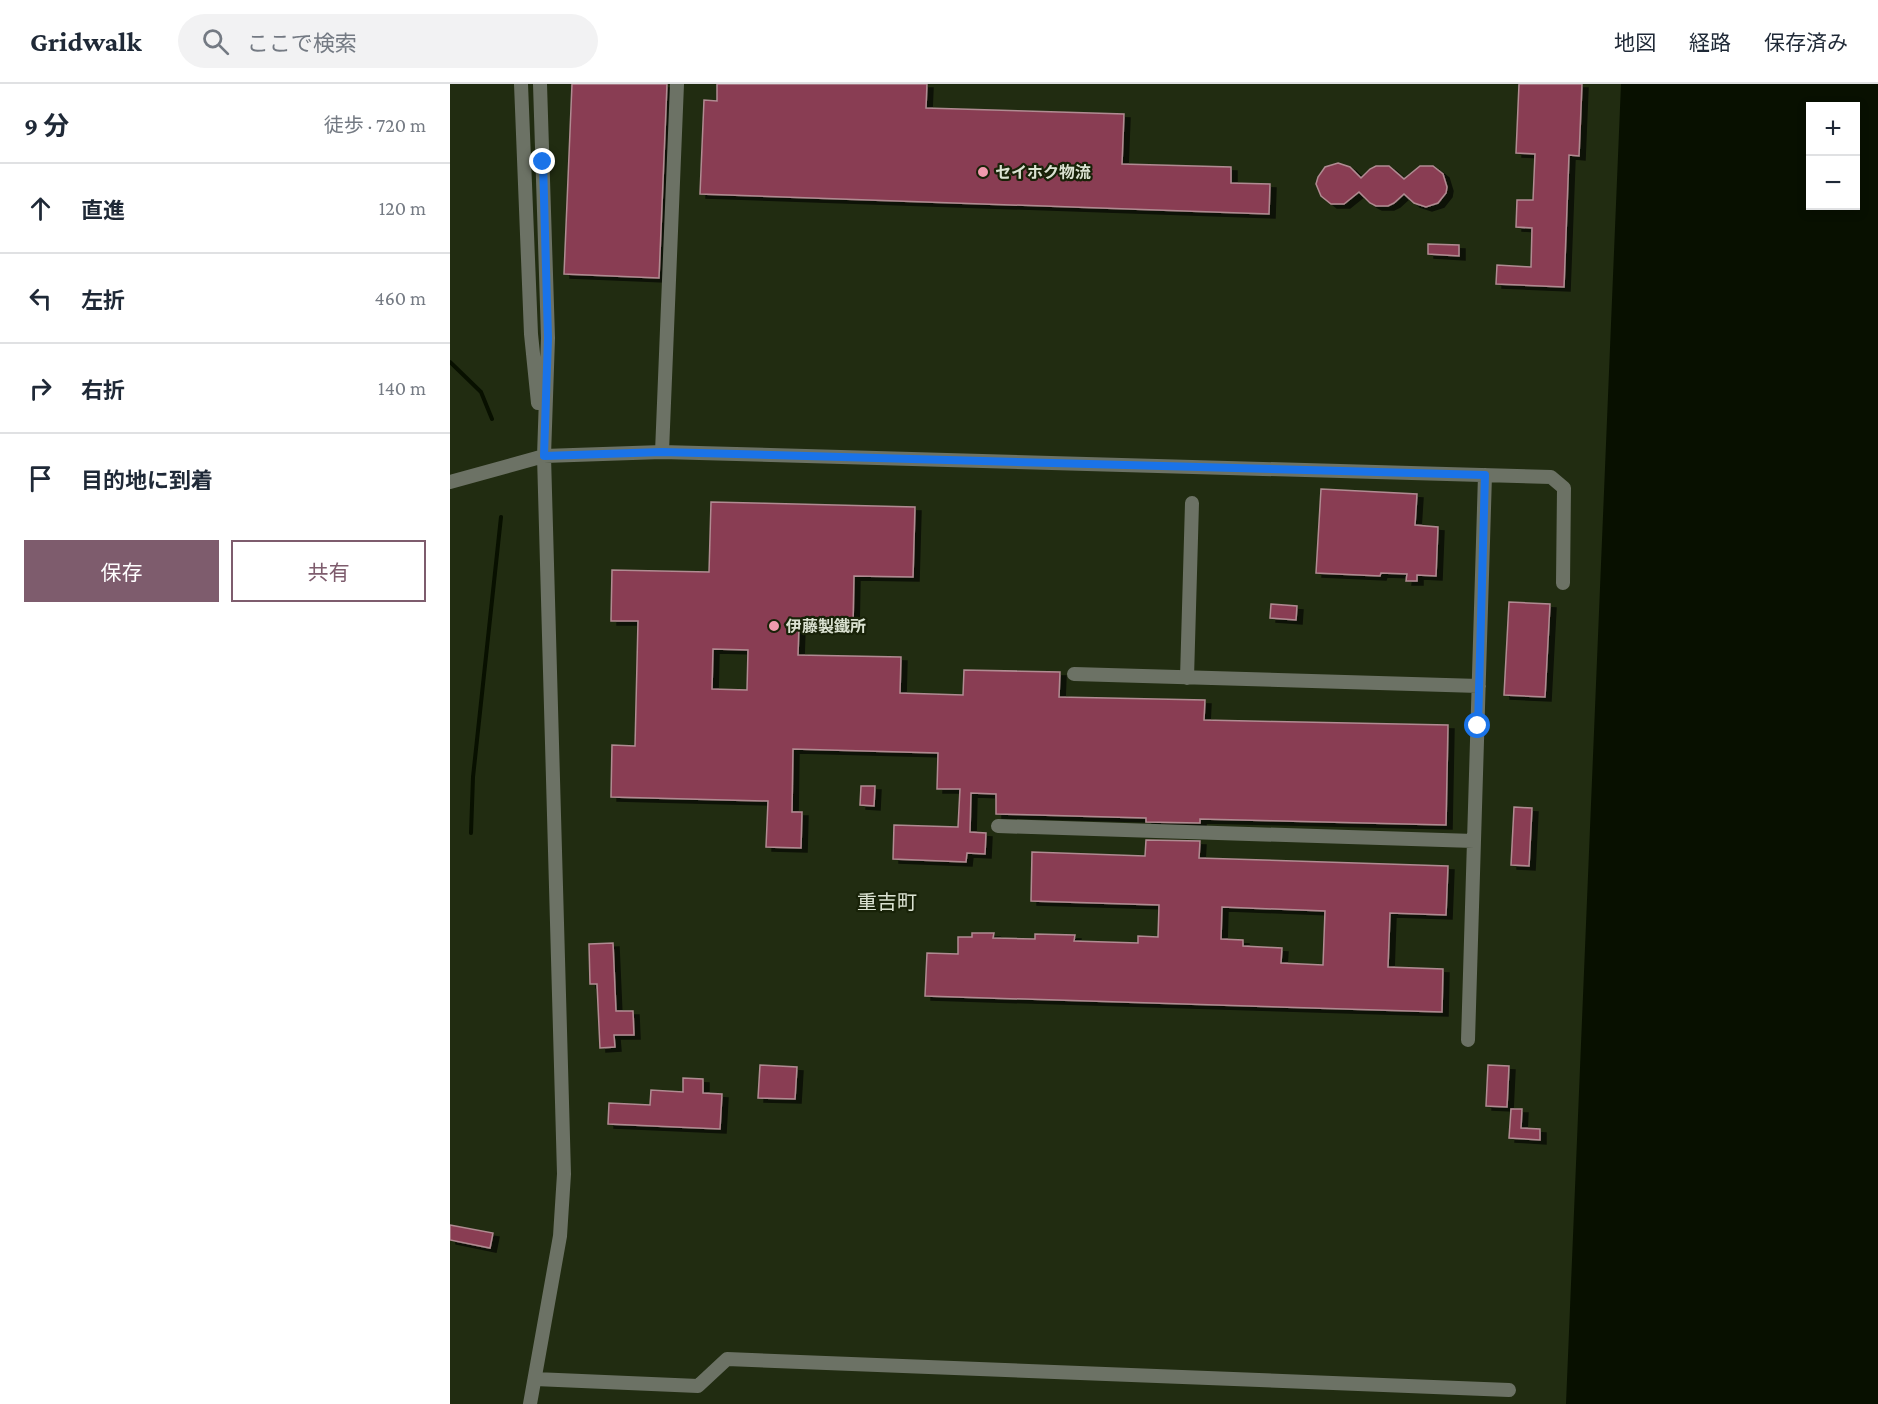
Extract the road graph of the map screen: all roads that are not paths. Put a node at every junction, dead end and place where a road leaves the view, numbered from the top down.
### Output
1 (521, 84) edge
2 (540, 84) edge
3 (677, 84) edge
4 (662, 452) junction
5 (544, 456) junction
6 (1485, 475) junction
7 (450, 482) edge
8 (1192, 503) dead end
9 (1563, 582) dead end
10 (1074, 674) dead end
11 (1187, 678) junction
12 (1479, 686) junction
13 (998, 826) dead end
14 (1474, 841) junction
15 (1468, 1040) dead end
16 (535, 1379) junction
17 (1509, 1390) dead end
18 (530, 1404) edge

1 - 5 street
2 - 5 street
3 - 4 street
4 - 5 street
4 - 6 street
5 - 7 street
5 - 16 street
6 - 9 street
6 - 12 street
8 - 11 street
10 - 11 street
11 - 12 street
12 - 14 street
13 - 14 street
14 - 15 street
16 - 17 street
16 - 18 street

